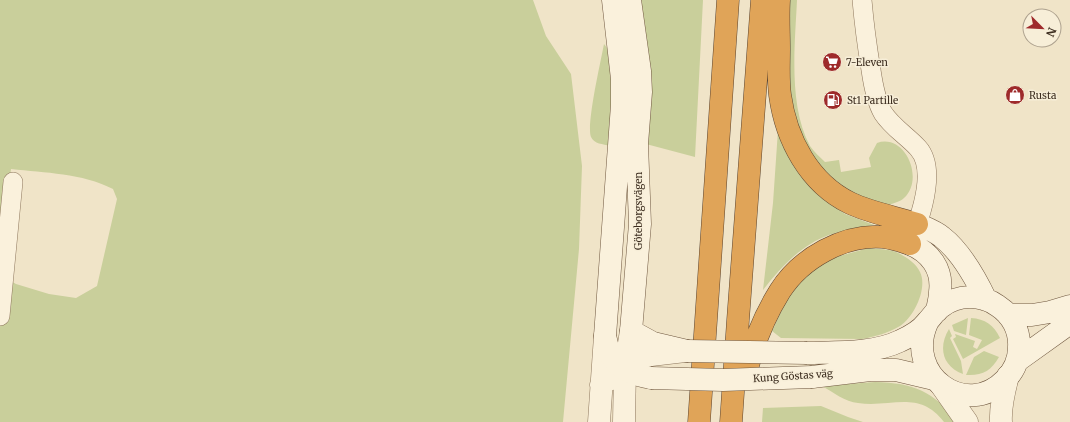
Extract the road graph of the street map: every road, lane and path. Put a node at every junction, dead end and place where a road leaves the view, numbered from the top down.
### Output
1 (613, 0) edge
2 (630, 0) edge
3 (728, 0) edge
4 (762, 0) edge
5 (779, 0) edge
6 (862, 0) edge
7 (13, 182) dead end
8 (914, 234) junction
9 (986, 300) junction
10 (1070, 306) edge
11 (1008, 315) junction
12 (0, 316) edge
13 (932, 317) junction
14 (1070, 323) edge
15 (631, 331) junction
16 (604, 336) junction
17 (652, 349) junction
18 (625, 368) junction
19 (1013, 369) junction
20 (651, 378) junction
21 (938, 382) junction
22 (601, 385) junction
23 (599, 422) edge
24 (624, 422) edge
25 (629, 422) edge
26 (698, 422) edge
27 (732, 422) edge
28 (967, 422) edge
29 (1001, 422) edge

1 - 16 main road
2 - 15 main road, Göteborgsvägen
3 - 26 highway
4 - 27 highway
5 - 8 highway
6 - 8 street
7 - 12 street
8 - 9 main road
8 - 13 main road
8 - 27 highway
9 - 11 main road
9 - 13 main road
10 - 11 main road
11 - 19 main road
13 - 17 main road, Kung Göstas väg, bridge
13 - 21 main road
14 - 19 main road
15 - 17 main road, Kung Göstas väg
15 - 18 main road, Göteborgsvägen
16 - 18 main road, Kung Göstas väg
16 - 22 main road
17 - 18 main road
18 - 20 main road, Kung Göstas väg
18 - 22 main road
18 - 24 main road, Göteborgsvägen
19 - 21 main road
19 - 29 main road
20 - 21 main road, Kung Göstas väg, bridge
20 - 25 main road
21 - 28 main road
22 - 23 main road

